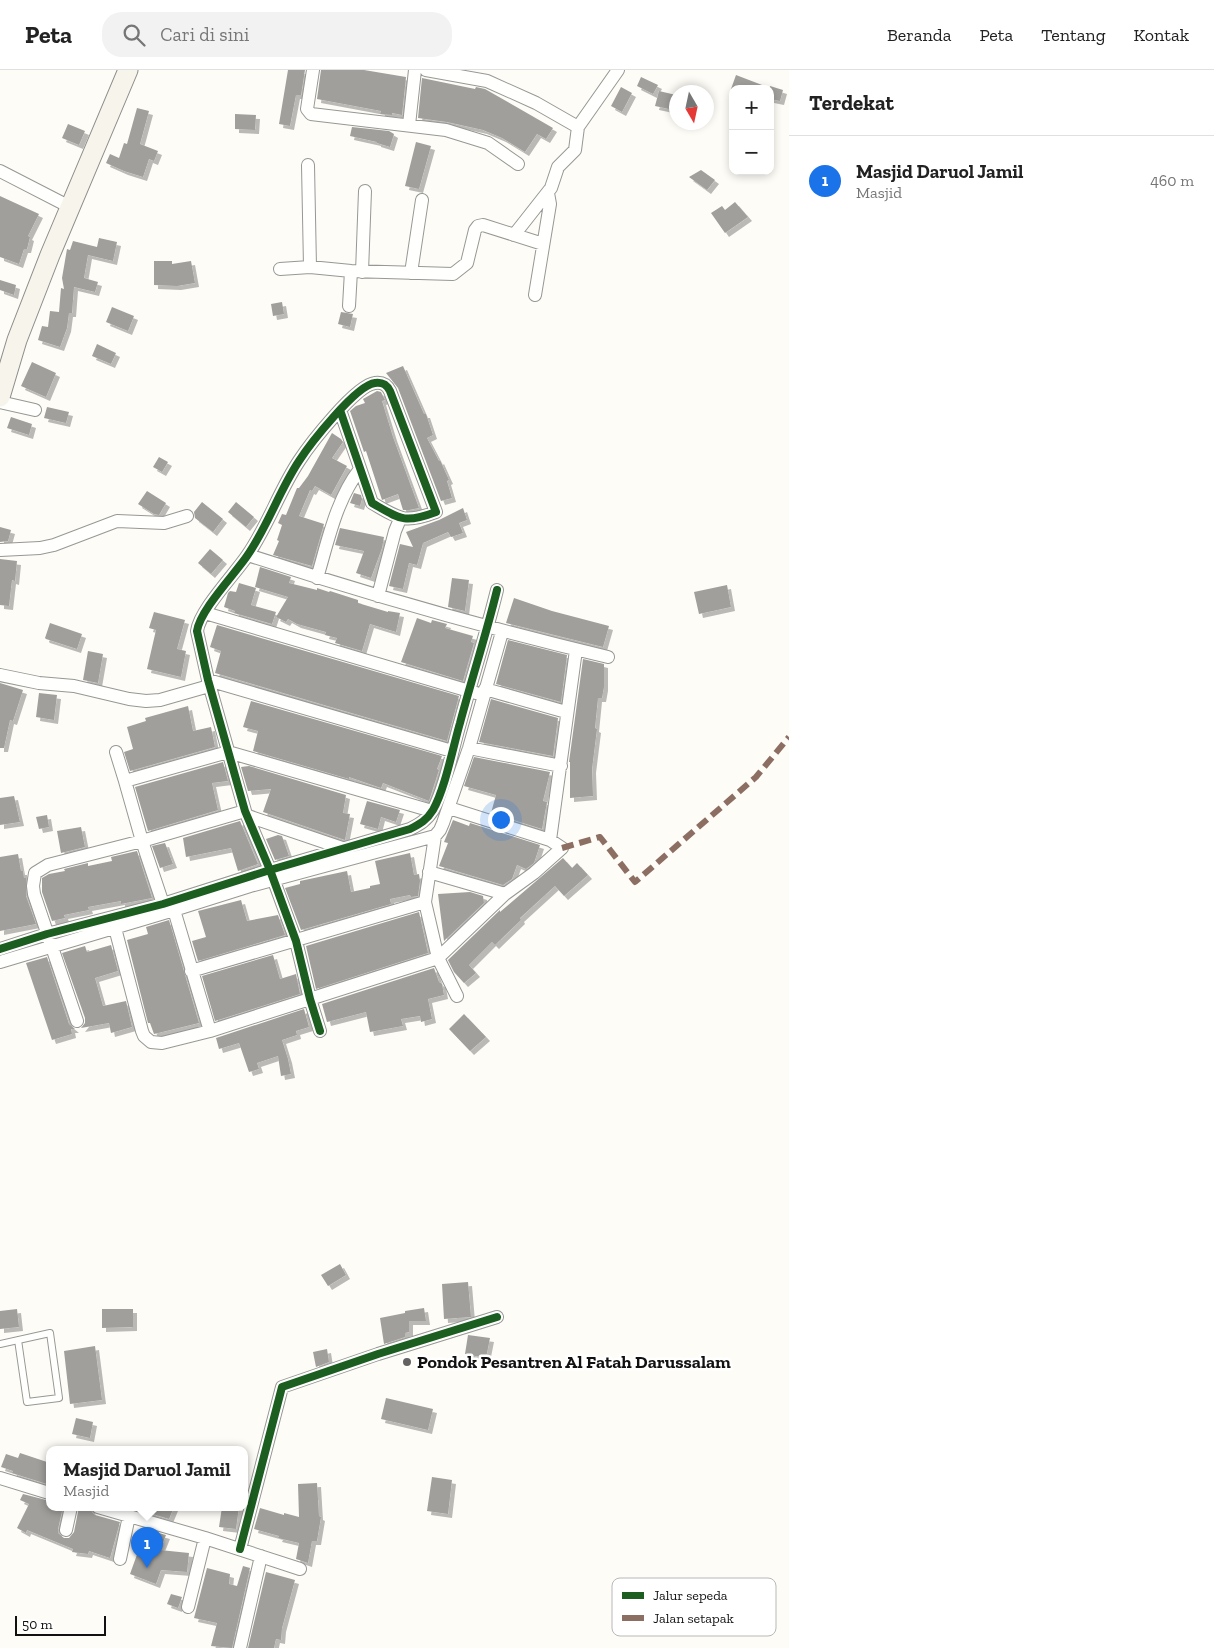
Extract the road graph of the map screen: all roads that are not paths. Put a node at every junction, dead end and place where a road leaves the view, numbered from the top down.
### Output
1 (128, 70) edge
2 (312, 70) edge
3 (415, 70) edge
4 (426, 70) edge
5 (618, 70) edge
6 (409, 125) junction
7 (578, 127) junction
8 (518, 164) dead end
9 (308, 165) dead end
10 (0, 171) edge
11 (365, 190) dead end
12 (548, 193) junction
13 (422, 200) dead end
14 (70, 206) junction
15 (514, 235) junction
16 (542, 244) junction
17 (310, 267) junction
18 (280, 269) dead end
19 (356, 271) junction
20 (411, 272) junction
21 (536, 295) dead end
22 (349, 306) dead end
23 (0, 397) edge
24 (0, 402) edge
25 (35, 410) dead end
26 (340, 410) junction
27 (360, 469) junction
28 (187, 516) dead end
29 (400, 519) junction
30 (0, 550) edge
31 (248, 555) junction
32 (317, 578) junction
33 (497, 590) dead end
34 (378, 596) junction
35 (205, 613) junction
36 (488, 627) junction
37 (502, 632) junction
38 (576, 650) junction
39 (608, 658) dead end
40 (0, 675) edge
41 (208, 683) junction
42 (468, 691) junction
43 (484, 692) junction
44 (566, 712) junction
45 (469, 748) junction
46 (452, 751) junction
47 (116, 752) dead end
48 (228, 752) junction
49 (561, 766) junction
50 (125, 781) junction
51 (448, 808) junction
52 (432, 811) junction
53 (246, 813) junction
54 (435, 836) junction
55 (550, 840) junction
56 (142, 841) junction
57 (345, 849) junction
58 (429, 872) junction
59 (272, 875) junction
60 (505, 894) junction
61 (425, 902) junction
62 (168, 909) junction
63 (115, 928) junction
64 (47, 934) junction
65 (296, 941) junction
66 (53, 946) junction
67 (0, 949) edge
68 (438, 958) junction
69 (0, 962) edge
70 (191, 971) junction
71 (457, 996) dead end
72 (310, 999) junction
73 (76, 1021) dead end
74 (210, 1031) junction
75 (320, 1032) dead end
76 (497, 1317) dead end
77 (18, 1340) junction
78 (0, 1344) edge
79 (0, 1478) edge
80 (46, 1492) edge
81 (70, 1511) edge
82 (112, 1511) edge
83 (129, 1516) junction
84 (66, 1530) dead end
85 (205, 1538) junction
86 (240, 1549) junction
87 (261, 1556) junction
88 (120, 1560) dead end
89 (300, 1569) dead end
90 (188, 1607) dead end
91 (240, 1648) edge

1 - 14 street
2 - 6 street
3 - 6 street
4 - 7 street
5 - 7 street
6 - 8 street
7 - 12 street
9 - 17 street
10 - 14 street
11 - 19 street
12 - 15 street
12 - 16 street
13 - 20 street
14 - 23 street
15 - 16 street
15 - 20 street
16 - 21 street
17 - 18 street
17 - 19 street
19 - 20 street
19 - 22 street
24 - 25 street
26 - 27 street
26 - 29 street
26 - 31 street
27 - 29 street
27 - 32 street
28 - 30 street
29 - 34 street
31 - 32 street
31 - 35 street
32 - 34 street
33 - 36 street
34 - 36 street
35 - 41 street
35 - 42 street
36 - 37 street
36 - 42 street
37 - 38 street
37 - 43 street
38 - 39 street
38 - 44 street
40 - 41 street
41 - 46 street
41 - 48 street
42 - 43 street
42 - 46 street
43 - 44 street
43 - 45 street
44 - 49 street
45 - 49 street
45 - 51 street
46 - 52 street
47 - 50 street
48 - 50 street
48 - 52 street
48 - 53 street
49 - 55 street
50 - 56 street
51 - 54 street
51 - 55 street
52 - 57 street
53 - 56 street
53 - 57 street
53 - 59 street
54 - 58 street
54 - 59 street
55 - 60 street
56 - 62 street
56 - 64 street
57 - 59 street
58 - 60 street
58 - 61 street
59 - 62 street
59 - 65 street
60 - 68 street
61 - 65 street
61 - 68 street
62 - 63 street
62 - 64 street
62 - 70 street
63 - 66 street
63 - 74 street
64 - 66 street
64 - 67 street
65 - 70 street
65 - 72 street
66 - 69 street
66 - 73 street
68 - 71 street
68 - 72 street
70 - 74 street
72 - 74 street
72 - 75 street
76 - 86 street
77 - 77 lane
77 - 78 lane
79 - 80 street
81 - 84 street
82 - 83 street
83 - 85 street
83 - 88 street
85 - 86 street
85 - 90 street
86 - 87 street
87 - 89 street
87 - 91 street

